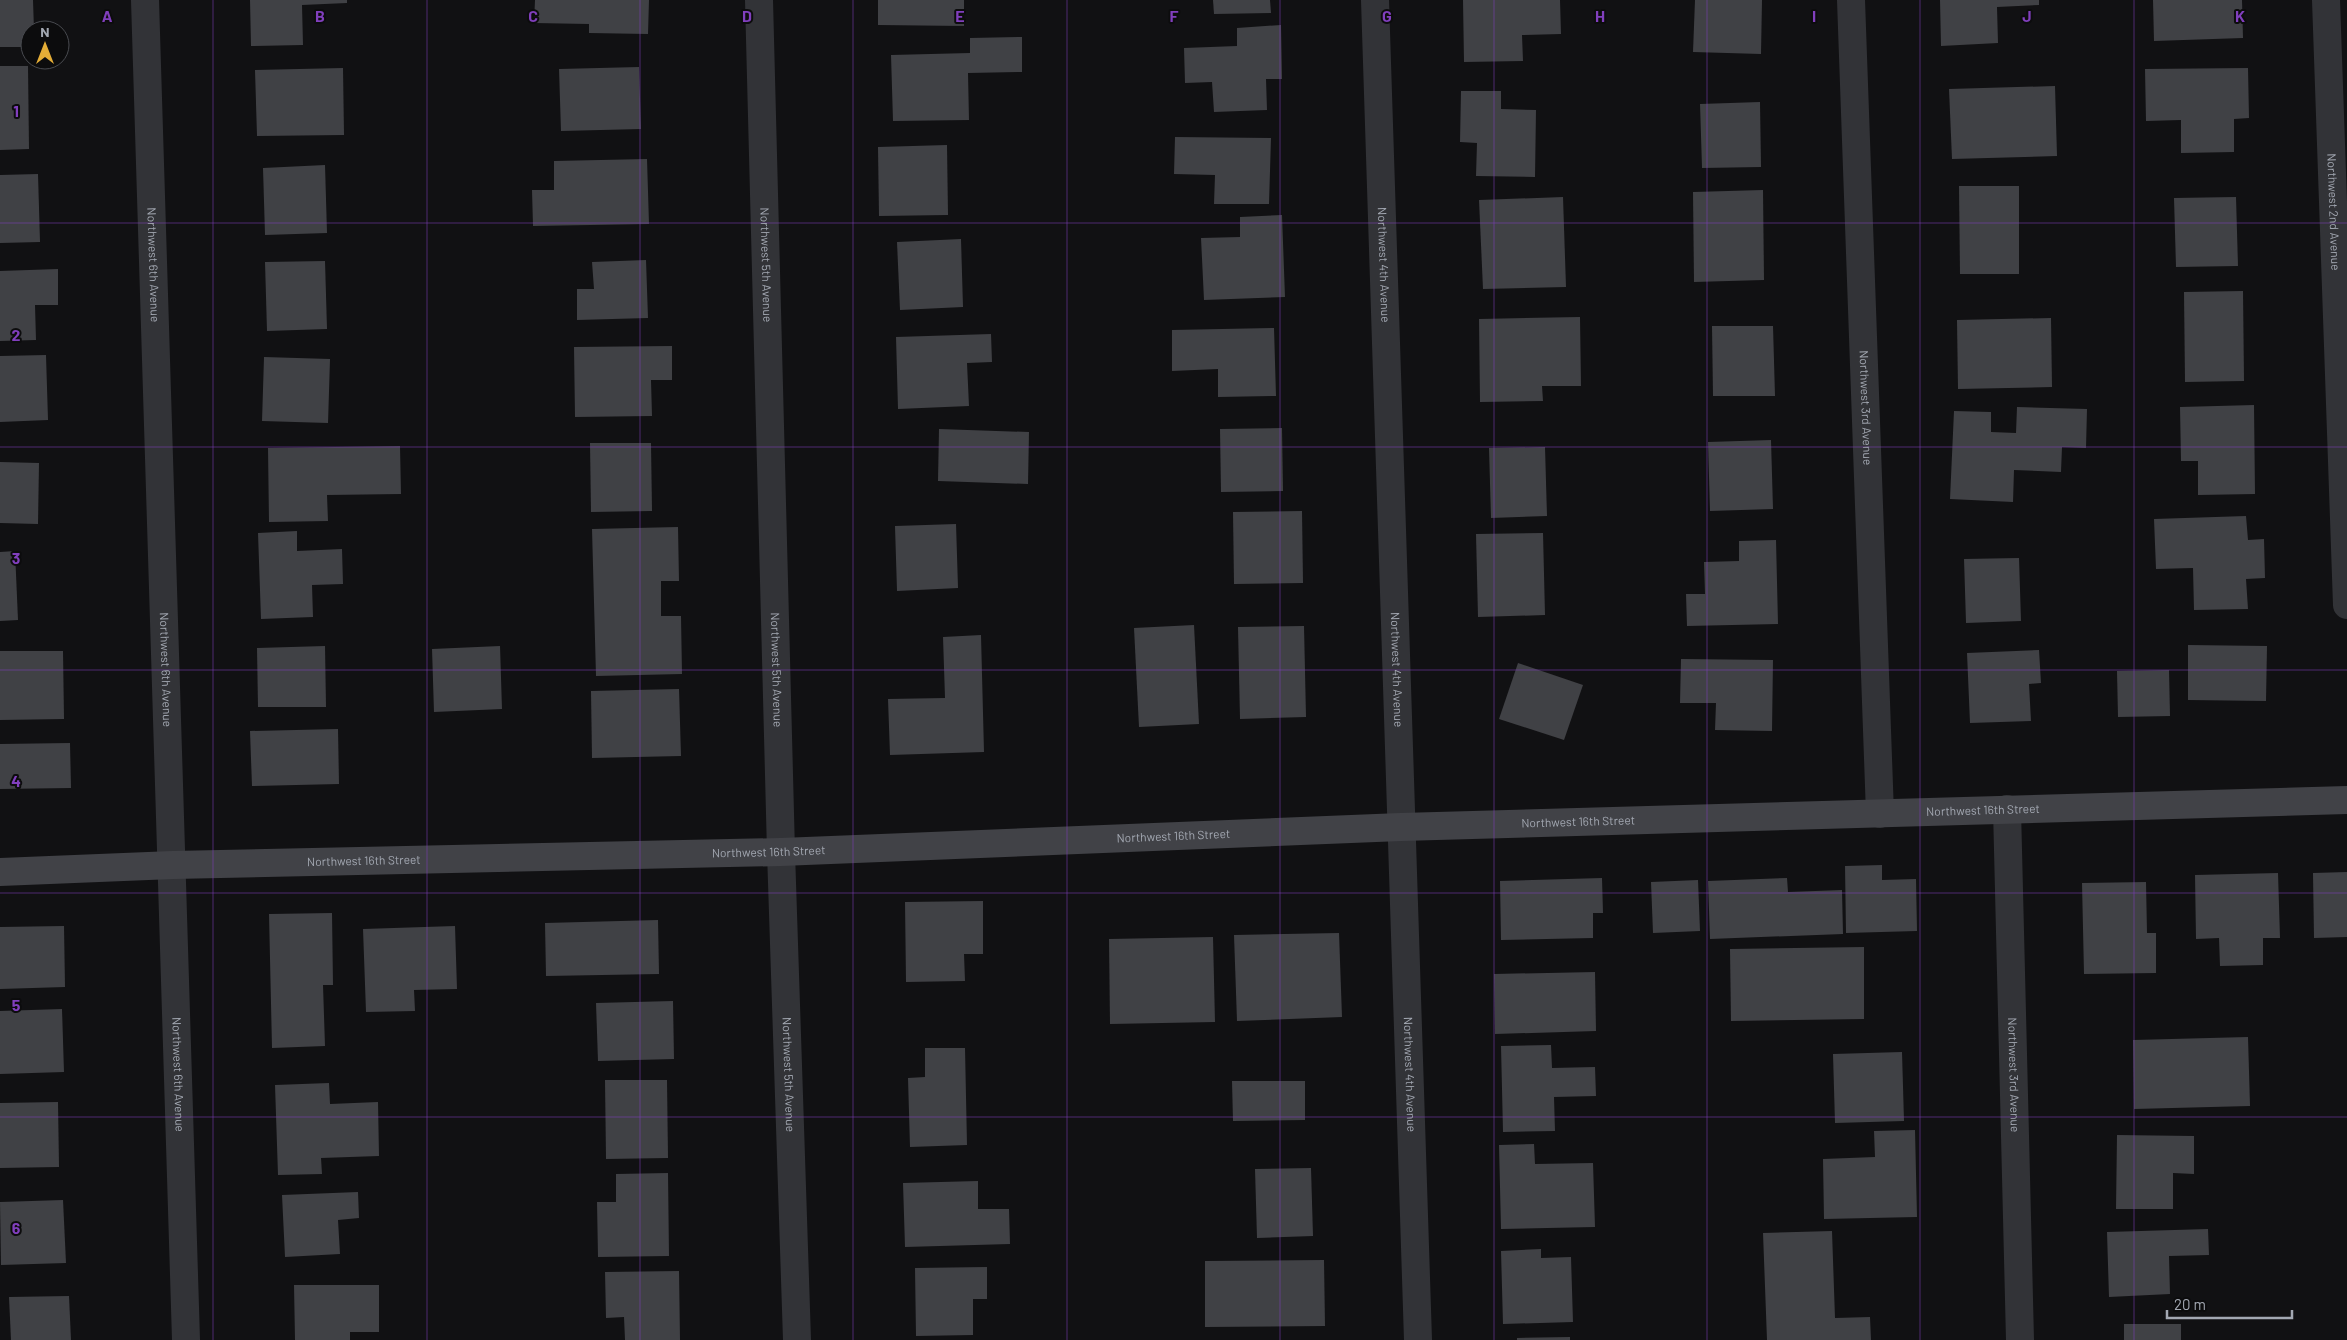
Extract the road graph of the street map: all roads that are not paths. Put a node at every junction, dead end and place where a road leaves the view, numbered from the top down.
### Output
1 (144, 0) edge
2 (759, 0) edge
3 (1375, 0) edge
4 (1851, 0) edge
5 (2326, 0) edge
6 (2347, 605) edge
7 (2347, 800) edge
8 (2007, 809) junction
9 (1880, 814) junction
10 (1401, 827) junction
11 (781, 852) junction
12 (173, 865) junction
13 (0, 872) edge
14 (186, 1340) edge
15 (797, 1340) edge
16 (1418, 1340) edge
17 (2020, 1340) edge

1 - 12 street, Northwest 6th Avenue
2 - 11 street, Northwest 5th Avenue
3 - 10 street, Northwest 4th Avenue
4 - 9 street, Northwest 3rd Avenue
5 - 6 street, Northwest 2nd Avenue
7 - 8 street, Northwest 16th Street
8 - 9 street, Northwest 16th Street
8 - 17 street, Northwest 3rd Avenue
9 - 10 street, Northwest 16th Street
10 - 11 street, Northwest 16th Street
10 - 16 street, Northwest 4th Avenue
11 - 12 street, Northwest 16th Street
11 - 15 street, Northwest 5th Avenue
12 - 13 street, Northwest 16th Street
12 - 14 street, Northwest 6th Avenue

